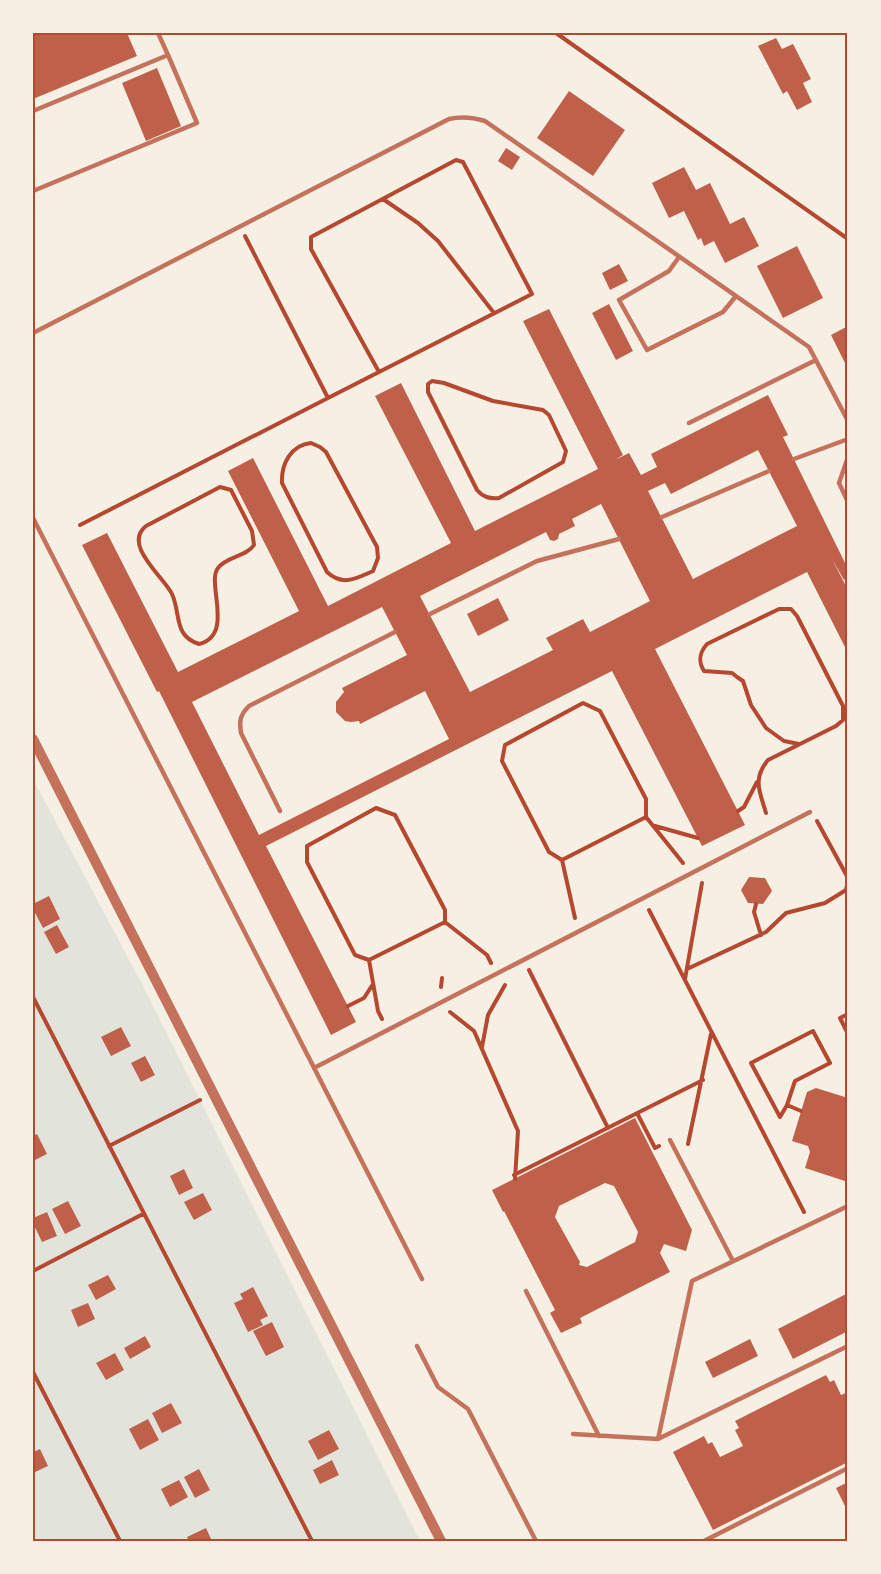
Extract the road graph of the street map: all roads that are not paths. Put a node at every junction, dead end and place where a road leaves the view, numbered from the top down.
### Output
1 (158, 33) edge
2 (168, 55) junction
3 (33, 111) edge
4 (33, 192) edge
5 (679, 257) junction
6 (736, 296) junction
7 (33, 333) edge
8 (816, 360) junction
9 (848, 421) edge
10 (689, 423) dead end
11 (848, 439) edge
12 (848, 457) edge
13 (794, 459) dead end
14 (769, 471) dead end
15 (848, 502) edge
16 (662, 517) dead end
17 (33, 518) edge
18 (619, 539) dead end
19 (430, 614) dead end
20 (395, 632) dead end
21 (33, 739) edge
22 (280, 811) dead end
23 (810, 812) road end
24 (314, 1068) junction
25 (670, 1140) road end
26 (848, 1206) edge
27 (733, 1261) junction
28 (422, 1279) dead end
29 (526, 1291) dead end
30 (417, 1346) dead end
31 (848, 1346) edge
32 (573, 1434) dead end
33 (599, 1436) junction
34 (658, 1439) junction
35 (848, 1468) edge
36 (441, 1541) edge
37 (536, 1541) edge
38 (704, 1541) edge

1 - 2 lane
2 - 3 lane
2 - 4 lane
5 - 6 lane
5 - 6 lane
5 - 7 lane
6 - 8 lane
8 - 9 lane
8 - 10 lane
11 - 13 lane
12 - 15 lane
14 - 16 lane
17 - 24 lane
18 - 19 lane
20 - 22 lane
21 - 36 street
23 - 24 lane
24 - 28 lane
25 - 27 lane
26 - 27 lane
27 - 34 lane
29 - 33 lane
30 - 37 lane
31 - 34 lane
32 - 33 lane
33 - 34 lane
35 - 38 lane

